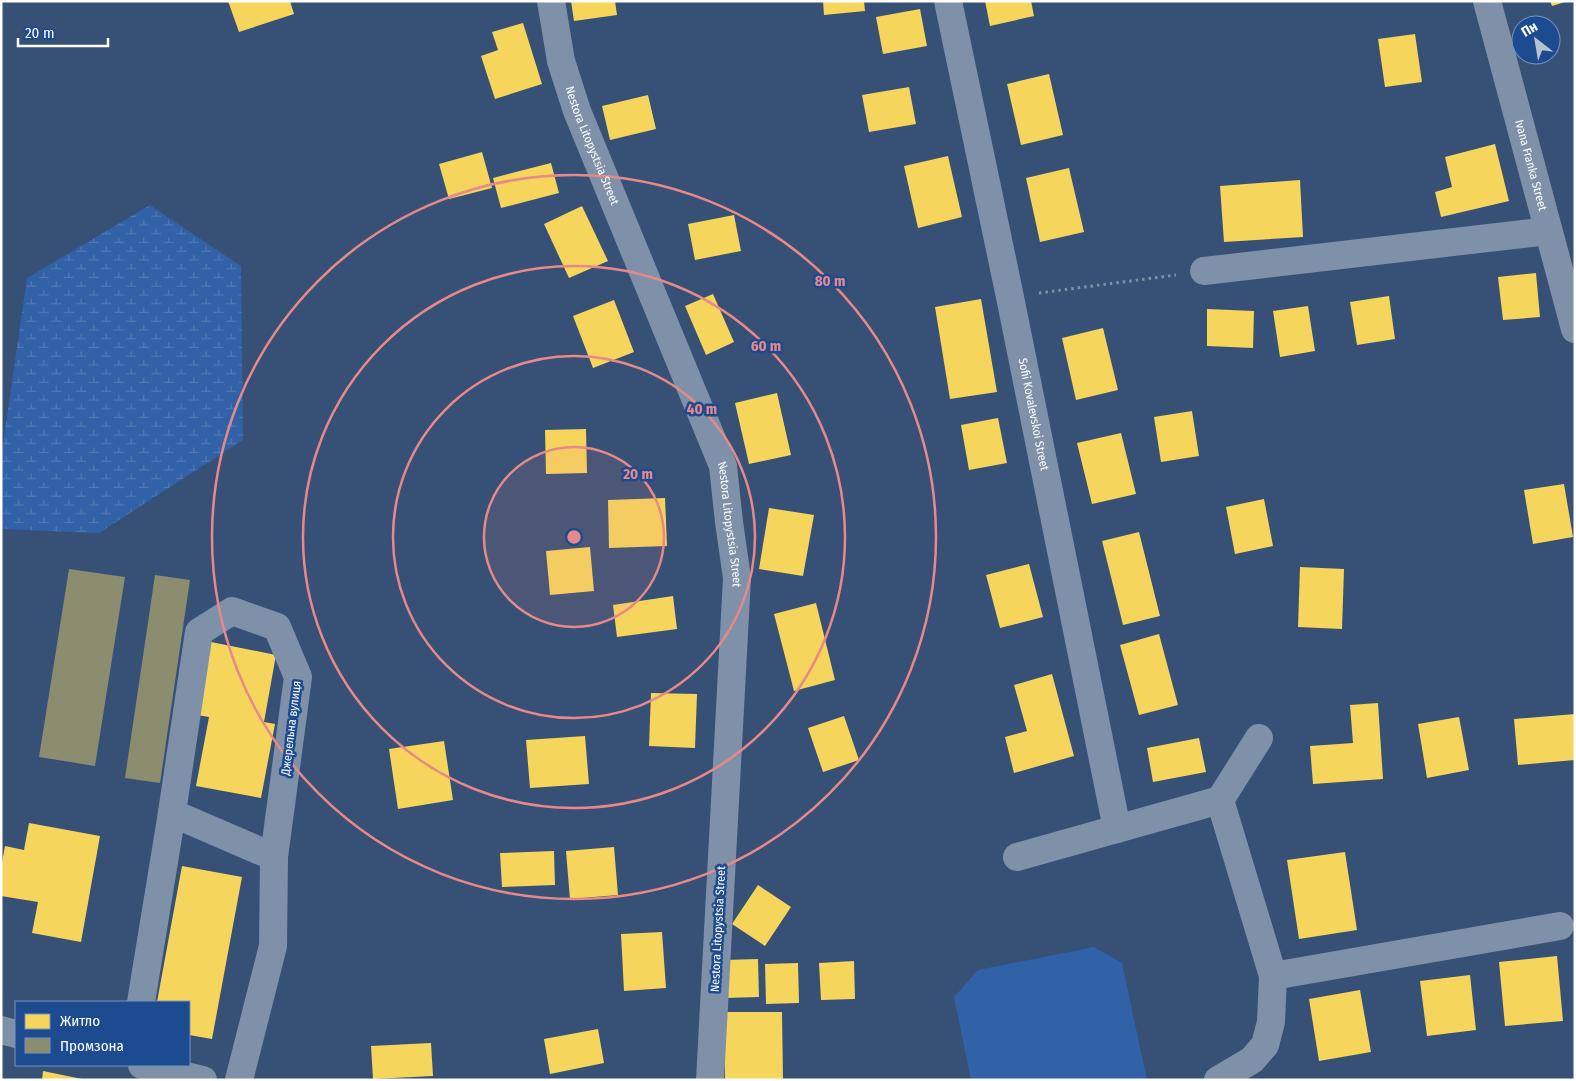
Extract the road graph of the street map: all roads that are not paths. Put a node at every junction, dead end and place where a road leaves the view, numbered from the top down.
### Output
1 (551, 1) edge
2 (948, 1) edge
3 (1487, 1) edge
4 (1548, 232) junction
5 (1204, 271) road end
6 (1575, 329) edge
7 (1259, 738) dead end
8 (1220, 800) junction
9 (172, 813) junction
10 (1117, 829) junction
11 (274, 857) junction
12 (1017, 857) dead end
13 (1560, 926) dead end
14 (1273, 976) junction
15 (141, 1001) edge
16 (1, 1030) edge
17 (15, 1034) edge
18 (146, 1066) edge
19 (203, 1080) edge
20 (239, 1080) edge
21 (710, 1080) edge
22 (1218, 1080) edge

1 - 21 street, Nestora Litopystsia Street
2 - 10 street, Sofii Kovalevskoi Street
3 - 4 street, Ivana Franka Street
4 - 5 street
4 - 6 street, Ivana Franka Street
7 - 8 street
8 - 10 street
8 - 14 street
9 - 11 street
9 - 11 street, Джерельна вулиця
9 - 15 street, Джерельна вулиця
10 - 12 street
11 - 20 street, Джерельна вулиця
13 - 14 street
14 - 22 street
16 - 17 street
18 - 19 street

